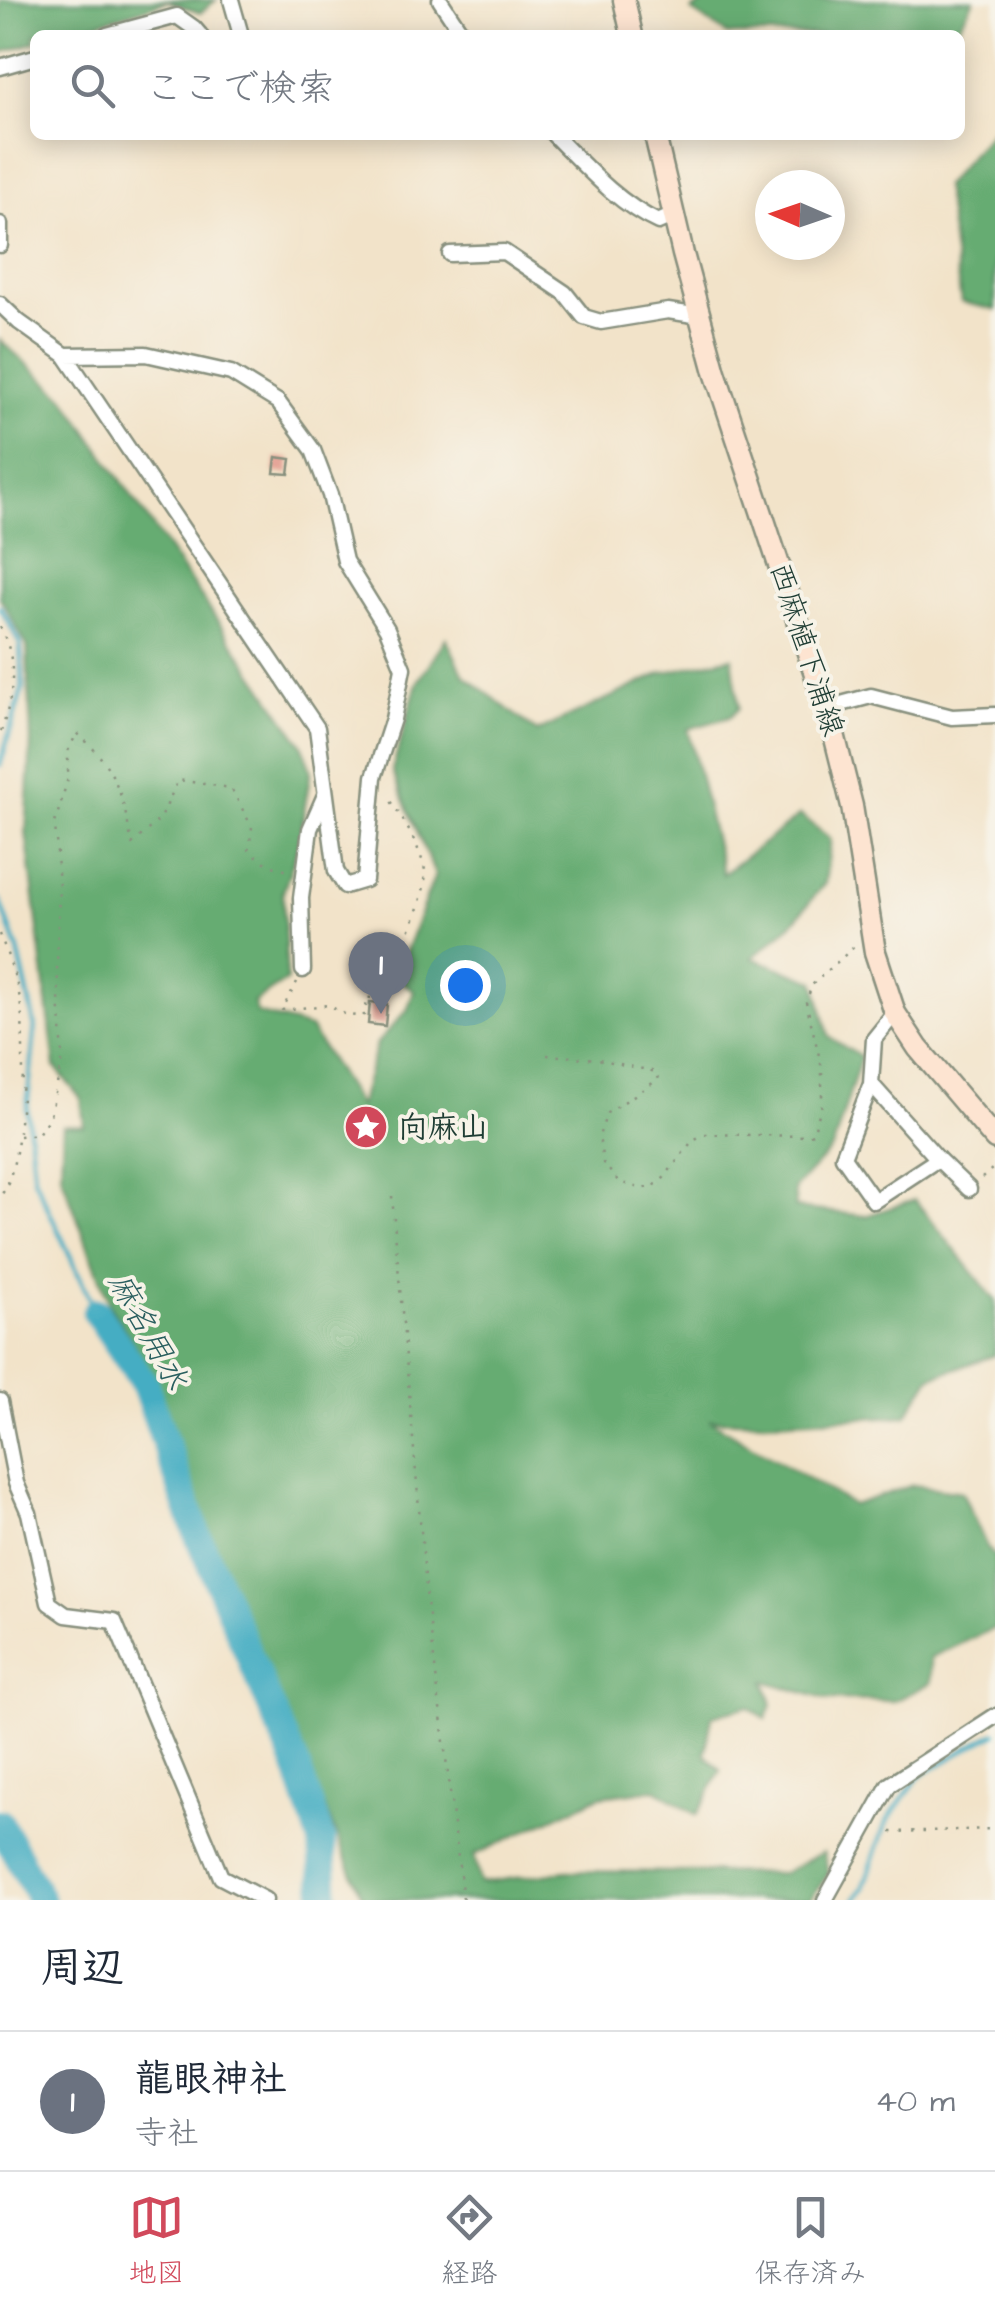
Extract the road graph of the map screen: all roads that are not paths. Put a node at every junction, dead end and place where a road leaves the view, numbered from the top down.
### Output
1 (231, 0) edge
2 (440, 0) edge
3 (624, 0) edge
4 (125, 30) edge
5 (196, 30) edge
6 (240, 30) edge
7 (460, 30) edge
8 (631, 30) edge
9 (30, 58) edge
10 (0, 67) edge
11 (559, 140) edge
12 (656, 140) edge
13 (674, 216) junction
14 (0, 224) edge
15 (0, 245) edge
16 (450, 254) dead end
17 (0, 304) edge
18 (700, 316) junction
19 (66, 355) junction
20 (826, 708) junction
21 (995, 715) edge
22 (326, 792) junction
23 (304, 970) road end
24 (895, 1013) junction
25 (871, 1084) junction
26 (995, 1140) edge
27 (938, 1159) junction
28 (969, 1189) road end
29 (0, 1401) edge
30 (995, 1716) edge
31 (266, 1900) edge
32 (825, 1900) edge

1 - 6 street
2 - 7 street
3 - 8 main road
4 - 5 street
9 - 10 street
11 - 13 street
12 - 13 main road, 西麻植下浦線
13 - 18 main road, 西麻植下浦線
14 - 15 street
16 - 18 street
17 - 19 street
18 - 20 main road, 西麻植下浦線
19 - 22 street
19 - 22 street
20 - 21 street
20 - 24 main road, 西麻植下浦線
22 - 23 street
24 - 25 street
24 - 26 main road, 西麻植下浦線
25 - 27 street
25 - 27 street
27 - 28 street
29 - 31 street
30 - 32 street

